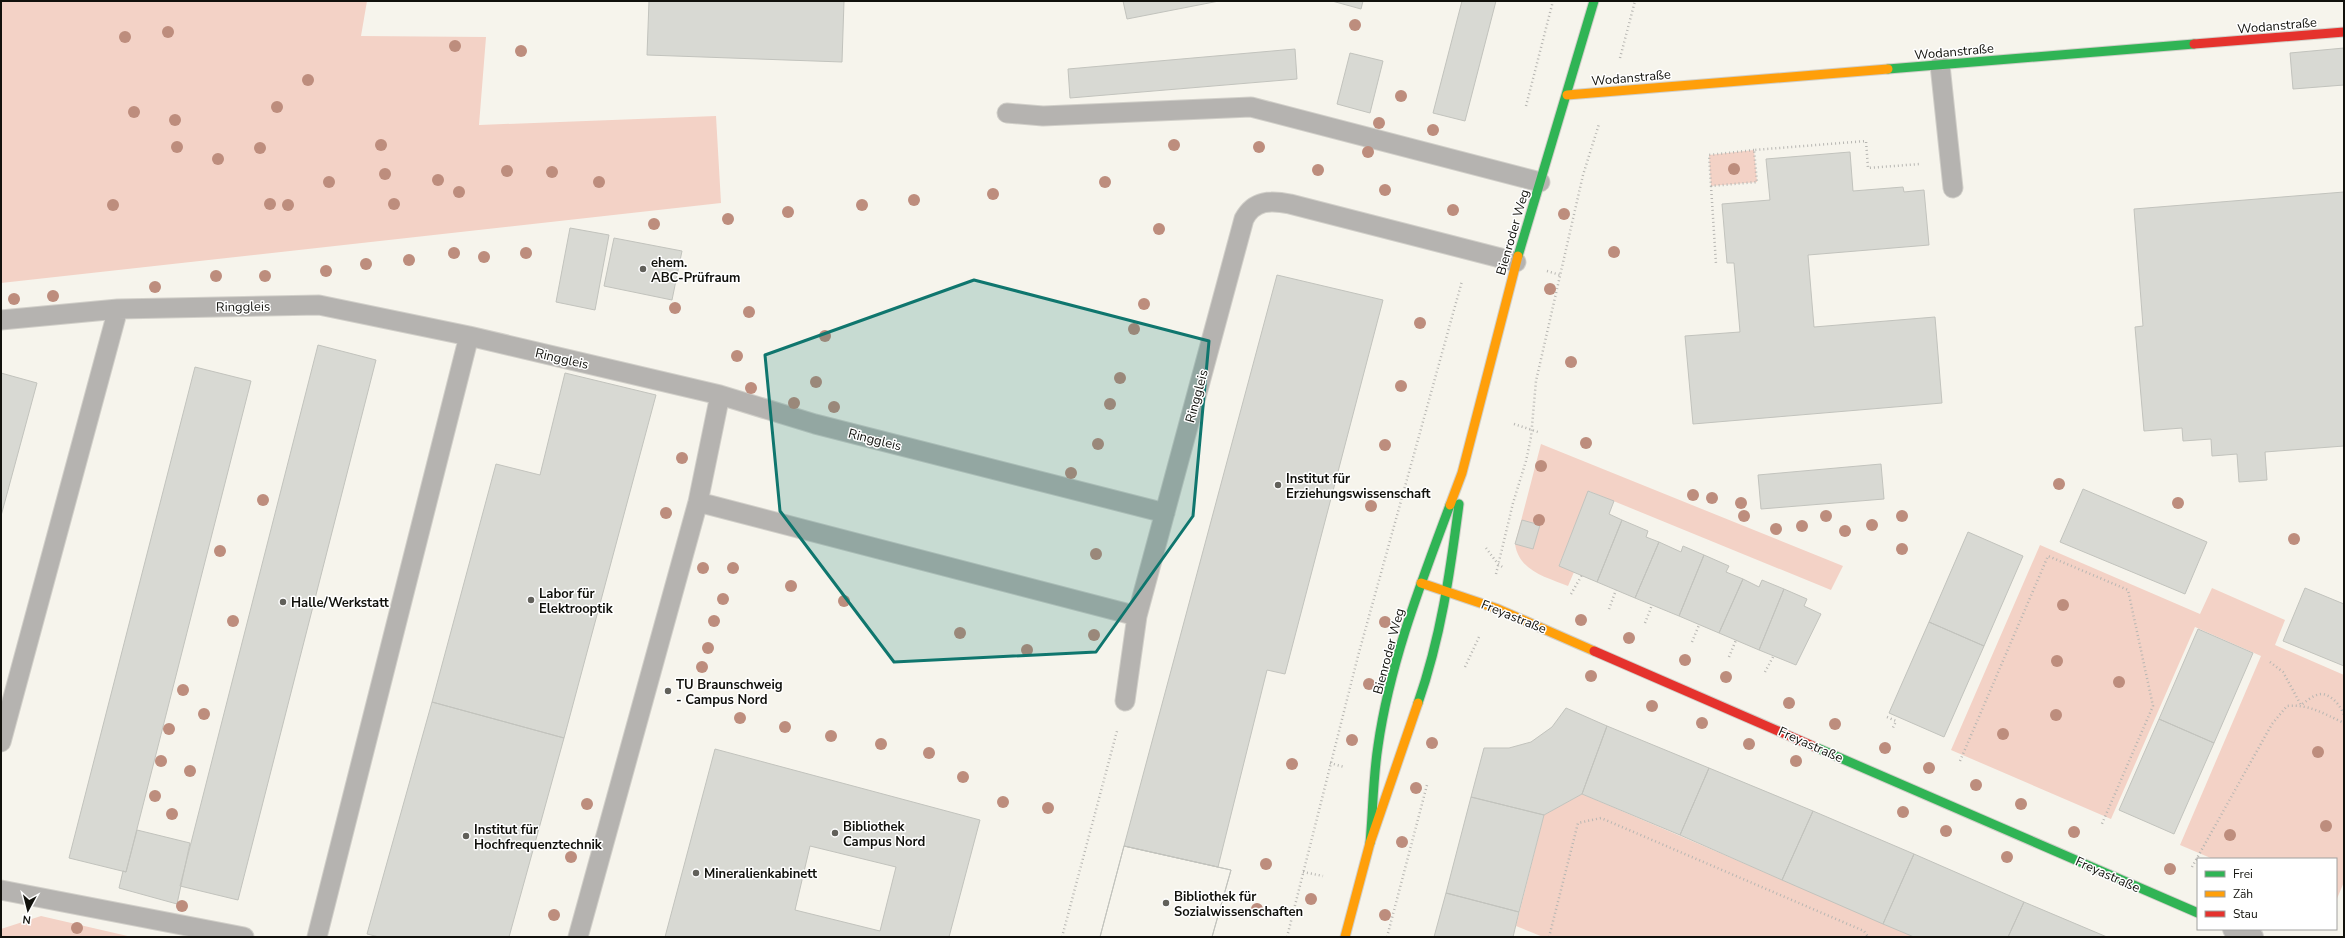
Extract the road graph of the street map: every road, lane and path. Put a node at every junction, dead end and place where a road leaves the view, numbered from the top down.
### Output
1 (1594, 1) edge
2 (1635, 1) edge
3 (2344, 32) edge
4 (1940, 65) junction
5 (1609, 92) junction
6 (1566, 95) junction
7 (1007, 113) dead end
8 (1754, 150) junction
9 (1950, 162) junction
10 (1540, 182) junction
11 (1711, 186) junction
12 (1953, 188) dead end
13 (1487, 254) junction
14 (1516, 262) junction
15 (1716, 264) dead end
16 (1560, 275) dead end
17 (118, 309) junction
18 (1, 320) edge
19 (469, 336) junction
20 (720, 395) junction
21 (1514, 424) dead end
22 (1538, 432) dead end
23 (1462, 473) junction
24 (698, 502) junction
25 (1164, 513) junction
26 (1484, 544) dead end
27 (1504, 568) dead end
28 (1582, 575) dead end
29 (1421, 583) junction
30 (1616, 590) dead end
31 (1448, 591) junction
32 (1571, 594) dead end
33 (1652, 605) dead end
34 (1609, 609) dead end
35 (1137, 616) junction
36 (1645, 623) dead end
37 (1699, 625) dead end
38 (1736, 640) dead end
39 (1692, 642) dead end
40 (1774, 655) dead end
41 (1729, 657) dead end
42 (2270, 662) dead end
43 (1765, 672) dead end
44 (1126, 701) joint
45 (2301, 705) junction
46 (2344, 716) edge
47 (1887, 717) dead end
48 (2344, 724) edge
49 (1892, 730) dead end
50 (1, 742) edge
51 (1960, 761) dead end
52 (1330, 763) junction
53 (1349, 769) dead end
54 (2101, 826) dead end
55 (1370, 843) junction
56 (2197, 858) edge
57 (2197, 858) edge
58 (2192, 867) dead end
59 (1303, 872) junction
60 (1323, 876) dead end
61 (1, 890) edge
62 (2197, 913) edge
63 (2236, 930) edge
64 (244, 937) edge
65 (317, 937) edge
66 (578, 937) edge
67 (1062, 937) edge
68 (1287, 937) edge
69 (1345, 937) edge
70 (1549, 937) edge
71 (1868, 937) edge
72 (2252, 937) edge

1 - 6 street, Bienroder Weg
2 - 5 path
3 - 4 street, Wodanstraße
4 - 5 street, Wodanstraße
4 - 9 lane
5 - 6 street, Wodanstraße
5 - 16 path
6 - 10 street, Bienroder Weg
7 - 10 lane
8 - 9 path
8 - 11 path
8 - 11 path
9 - 12 lane
10 - 14 street, Bienroder Weg
11 - 15 path
13 - 14 lane, Ringgleis
13 - 25 lane, Ringgleis
13 - 52 path
14 - 23 street, Bienroder Weg
17 - 18 lane, Ringgleis
17 - 19 lane, Ringgleis
17 - 50 lane
19 - 20 lane, Ringgleis
19 - 65 lane
20 - 24 lane
20 - 25 lane, Ringgleis
21 - 22 path
23 - 29 street, Bienroder Weg
23 - 31 street, Bienroder Weg
24 - 35 lane
24 - 66 lane
25 - 35 lane
26 - 27 path
28 - 32 path
29 - 31 street, Freyastraße
29 - 55 street, Bienroder Weg
30 - 34 path
31 - 55 street, Bienroder Weg
31 - 62 street, Freyastraße
33 - 36 path
35 - 44 lane
37 - 39 path
38 - 41 path
40 - 43 path
42 - 45 path
44 - 67 path
45 - 46 path
45 - 48 path
45 - 56 path
47 - 49 path
51 - 54 path
52 - 53 path
52 - 59 path
55 - 69 street, Bienroder Weg
57 - 58 path
59 - 60 path
59 - 68 path
61 - 64 lane
63 - 72 street
70 - 71 path

